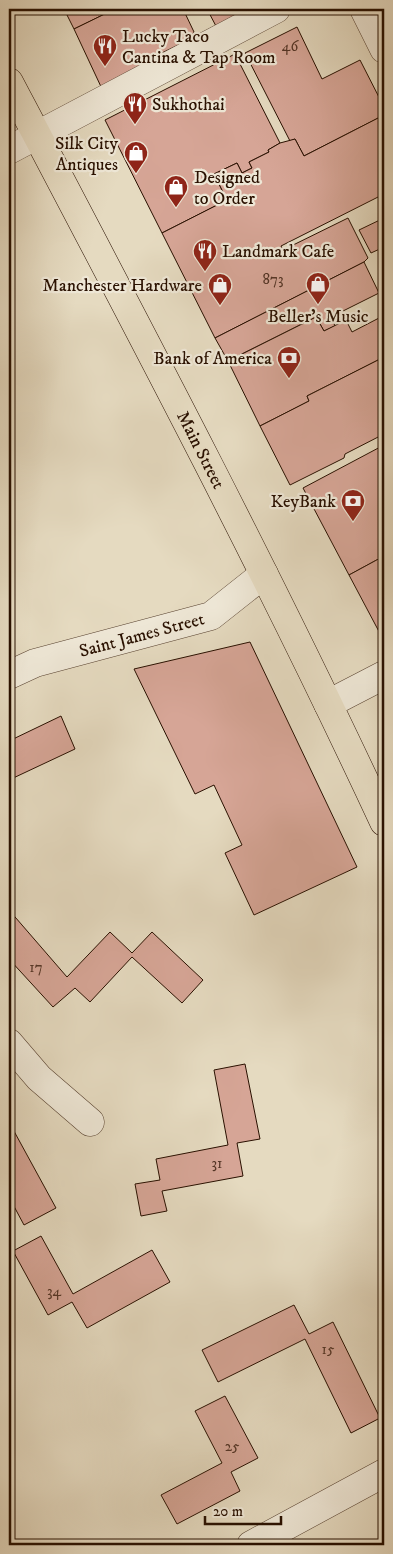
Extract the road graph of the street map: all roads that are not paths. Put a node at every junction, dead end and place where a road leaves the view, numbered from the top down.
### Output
1 (276, 9) edge
2 (364, 9) edge
3 (384, 49) edge
4 (9, 82) edge
5 (36, 135) junction
6 (9, 150) edge
7 (264, 574) junction
8 (9, 675) edge
9 (384, 675) edge
10 (328, 704) junction
11 (384, 822) edge
12 (9, 1043) edge
13 (90, 1122) dead end
14 (384, 1473) edge
15 (251, 1545) edge

1 - 5 street
2 - 3 street
4 - 5 main road, Main Street
5 - 6 street
5 - 7 main road, Main Street
7 - 8 street, Saint James Street
7 - 10 main road, Main Street
9 - 10 street
10 - 11 main road, Main Street
12 - 13 street
14 - 15 street

